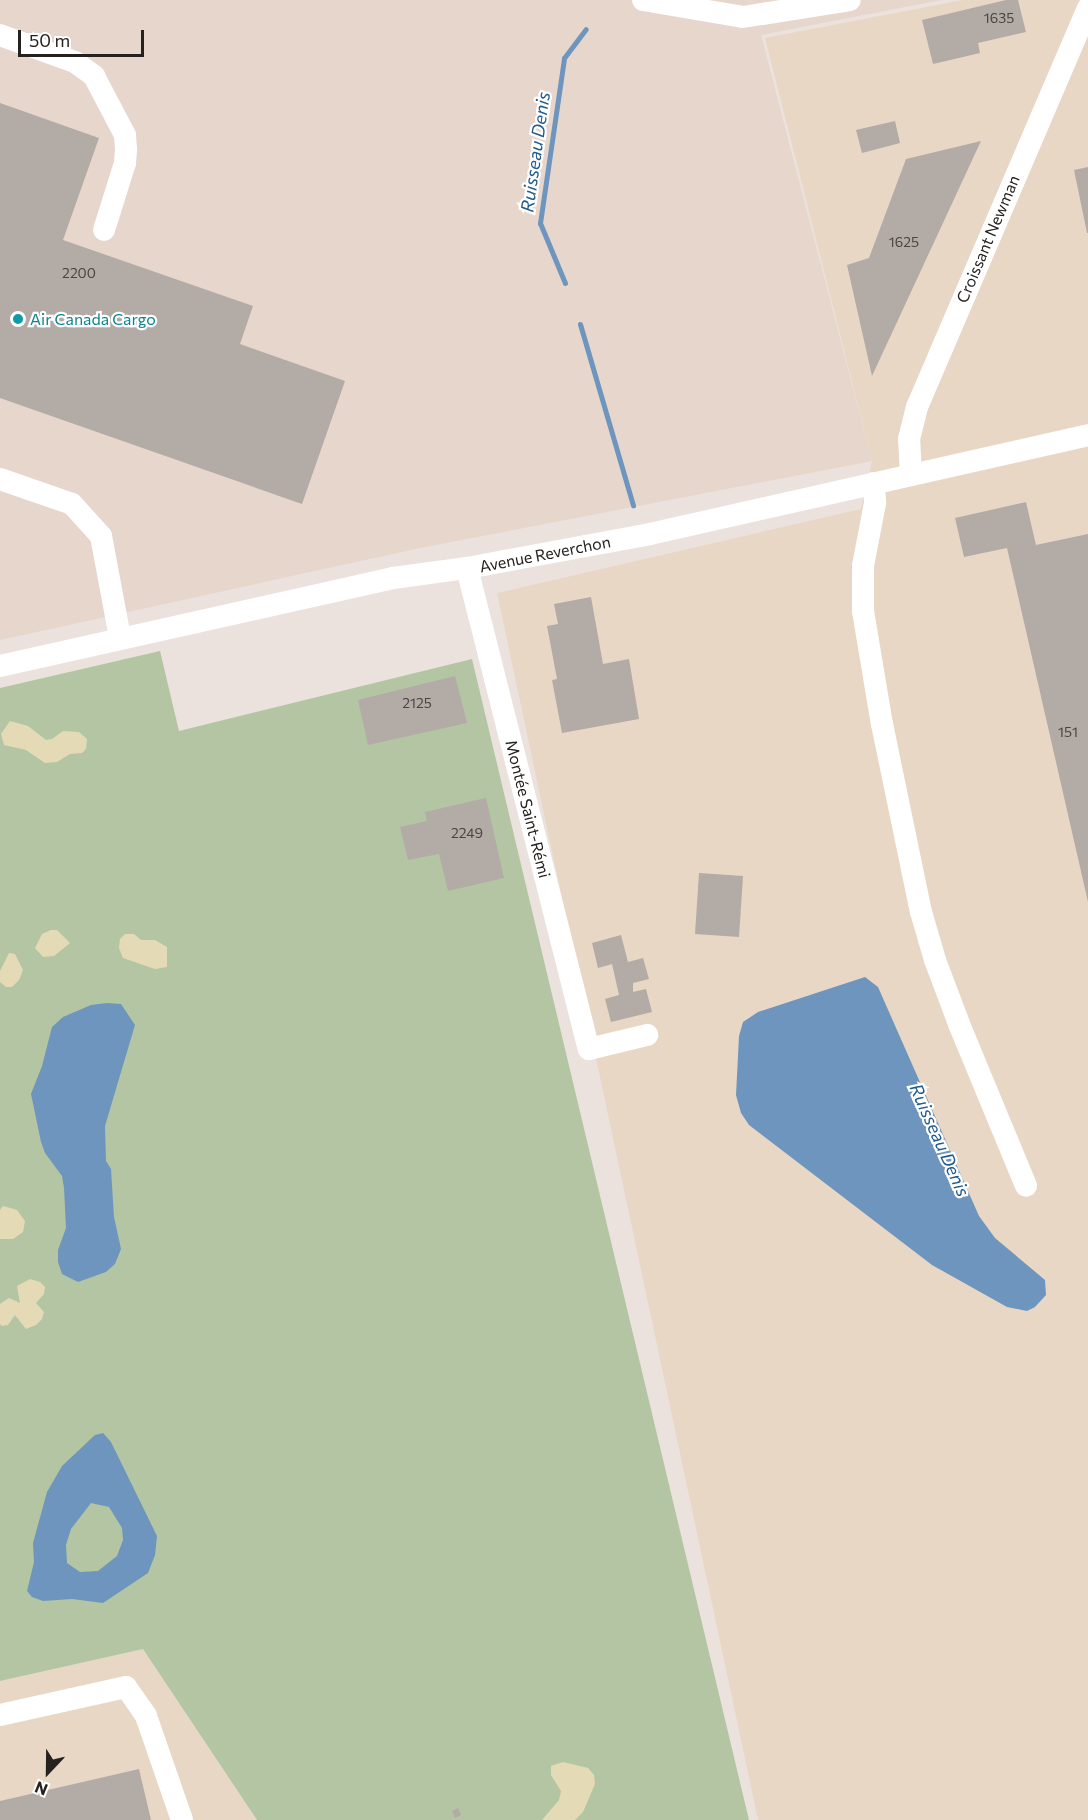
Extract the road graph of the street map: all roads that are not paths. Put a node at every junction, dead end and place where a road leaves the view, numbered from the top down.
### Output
1 (643, 0) edge
2 (850, 0) edge
3 (1088, 8) edge
4 (0, 35) edge
5 (104, 230) dead end
6 (1088, 435) edge
7 (912, 475) junction
8 (0, 479) edge
9 (874, 483) junction
10 (467, 568) junction
11 (120, 639) junction
12 (0, 666) edge
13 (647, 1035) dead end
14 (1026, 1186) dead end
15 (0, 1715) edge
16 (182, 1820) edge

1 - 2 street
3 - 7 street, Croissant Newman
4 - 5 street
6 - 7 street, Avenue Reverchon
7 - 9 street, Avenue Reverchon
8 - 11 street
9 - 10 street, Avenue Reverchon
9 - 14 street
10 - 11 street, Avenue Reverchon
10 - 13 street, Montée Saint-Rémi
11 - 12 street, Avenue Reverchon
15 - 16 street

